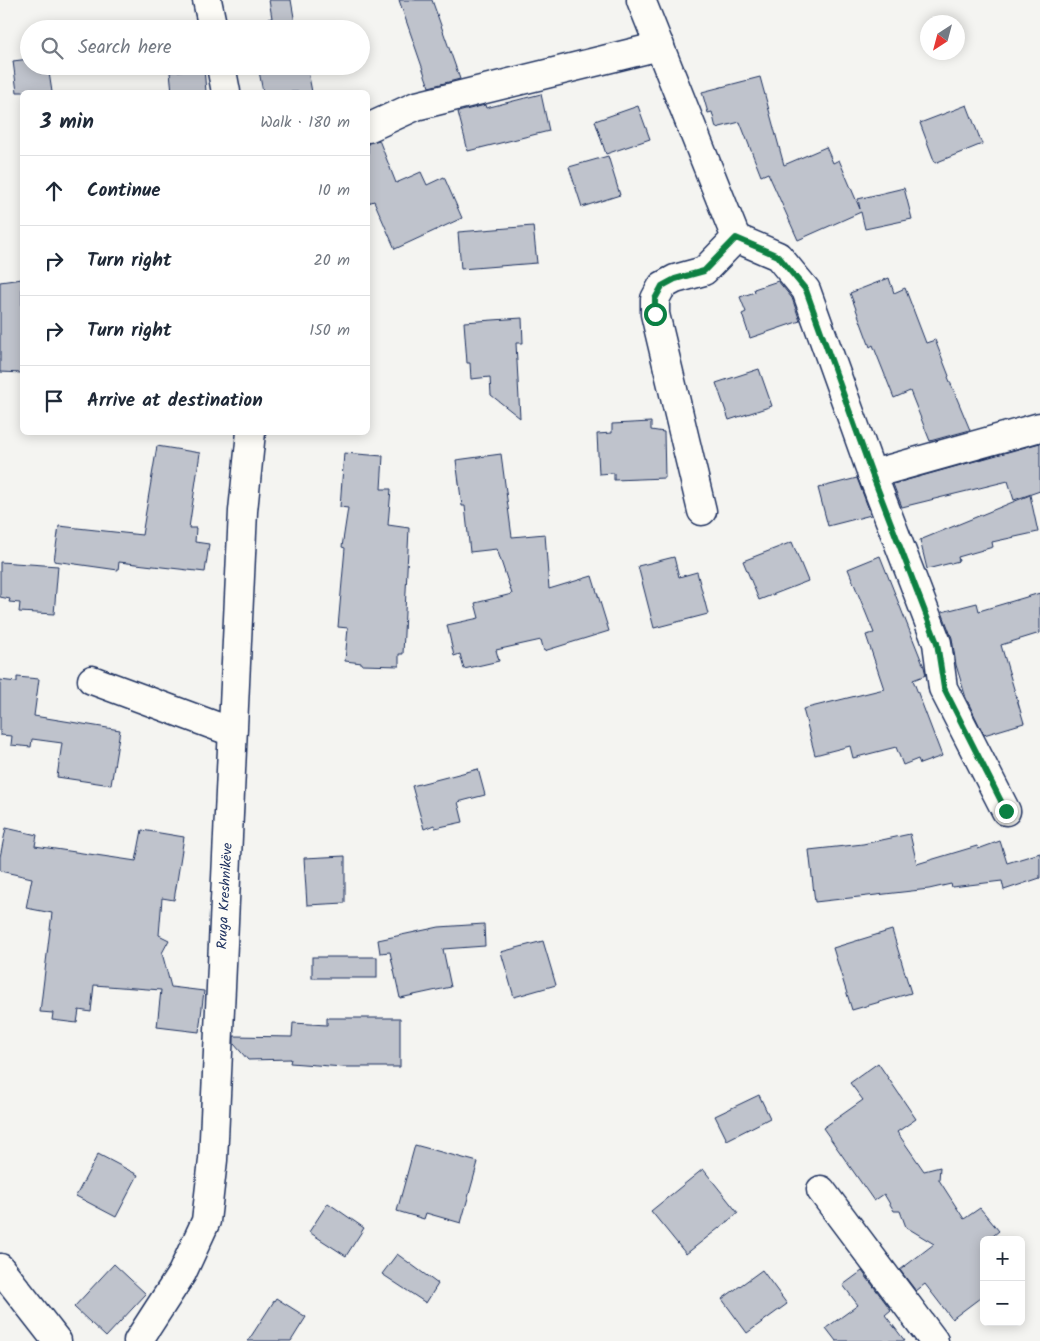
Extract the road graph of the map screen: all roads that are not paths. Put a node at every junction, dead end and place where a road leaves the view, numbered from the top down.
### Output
1 (207, 0) edge
2 (641, 0) edge
3 (211, 20) edge
4 (660, 46) junction
5 (223, 75) edge
6 (226, 90) edge
7 (370, 127) edge
8 (736, 238) junction
9 (1040, 427) edge
10 (251, 435) edge
11 (872, 474) junction
12 (702, 512) dead end
13 (92, 680) dead end
14 (232, 732) junction
15 (1006, 811) dead end
16 (821, 1190) dead end
17 (0, 1268) edge
18 (57, 1341) edge
19 (138, 1341) edge
20 (934, 1341) edge

1 - 3 street
2 - 4 street
4 - 7 street
4 - 8 street
5 - 6 street
8 - 11 street
8 - 12 street
9 - 11 street
10 - 14 street, Rruga Kreshnikëve
11 - 15 street
13 - 14 street
14 - 19 street, Rruga Kreshnikëve
16 - 20 street
17 - 18 street

